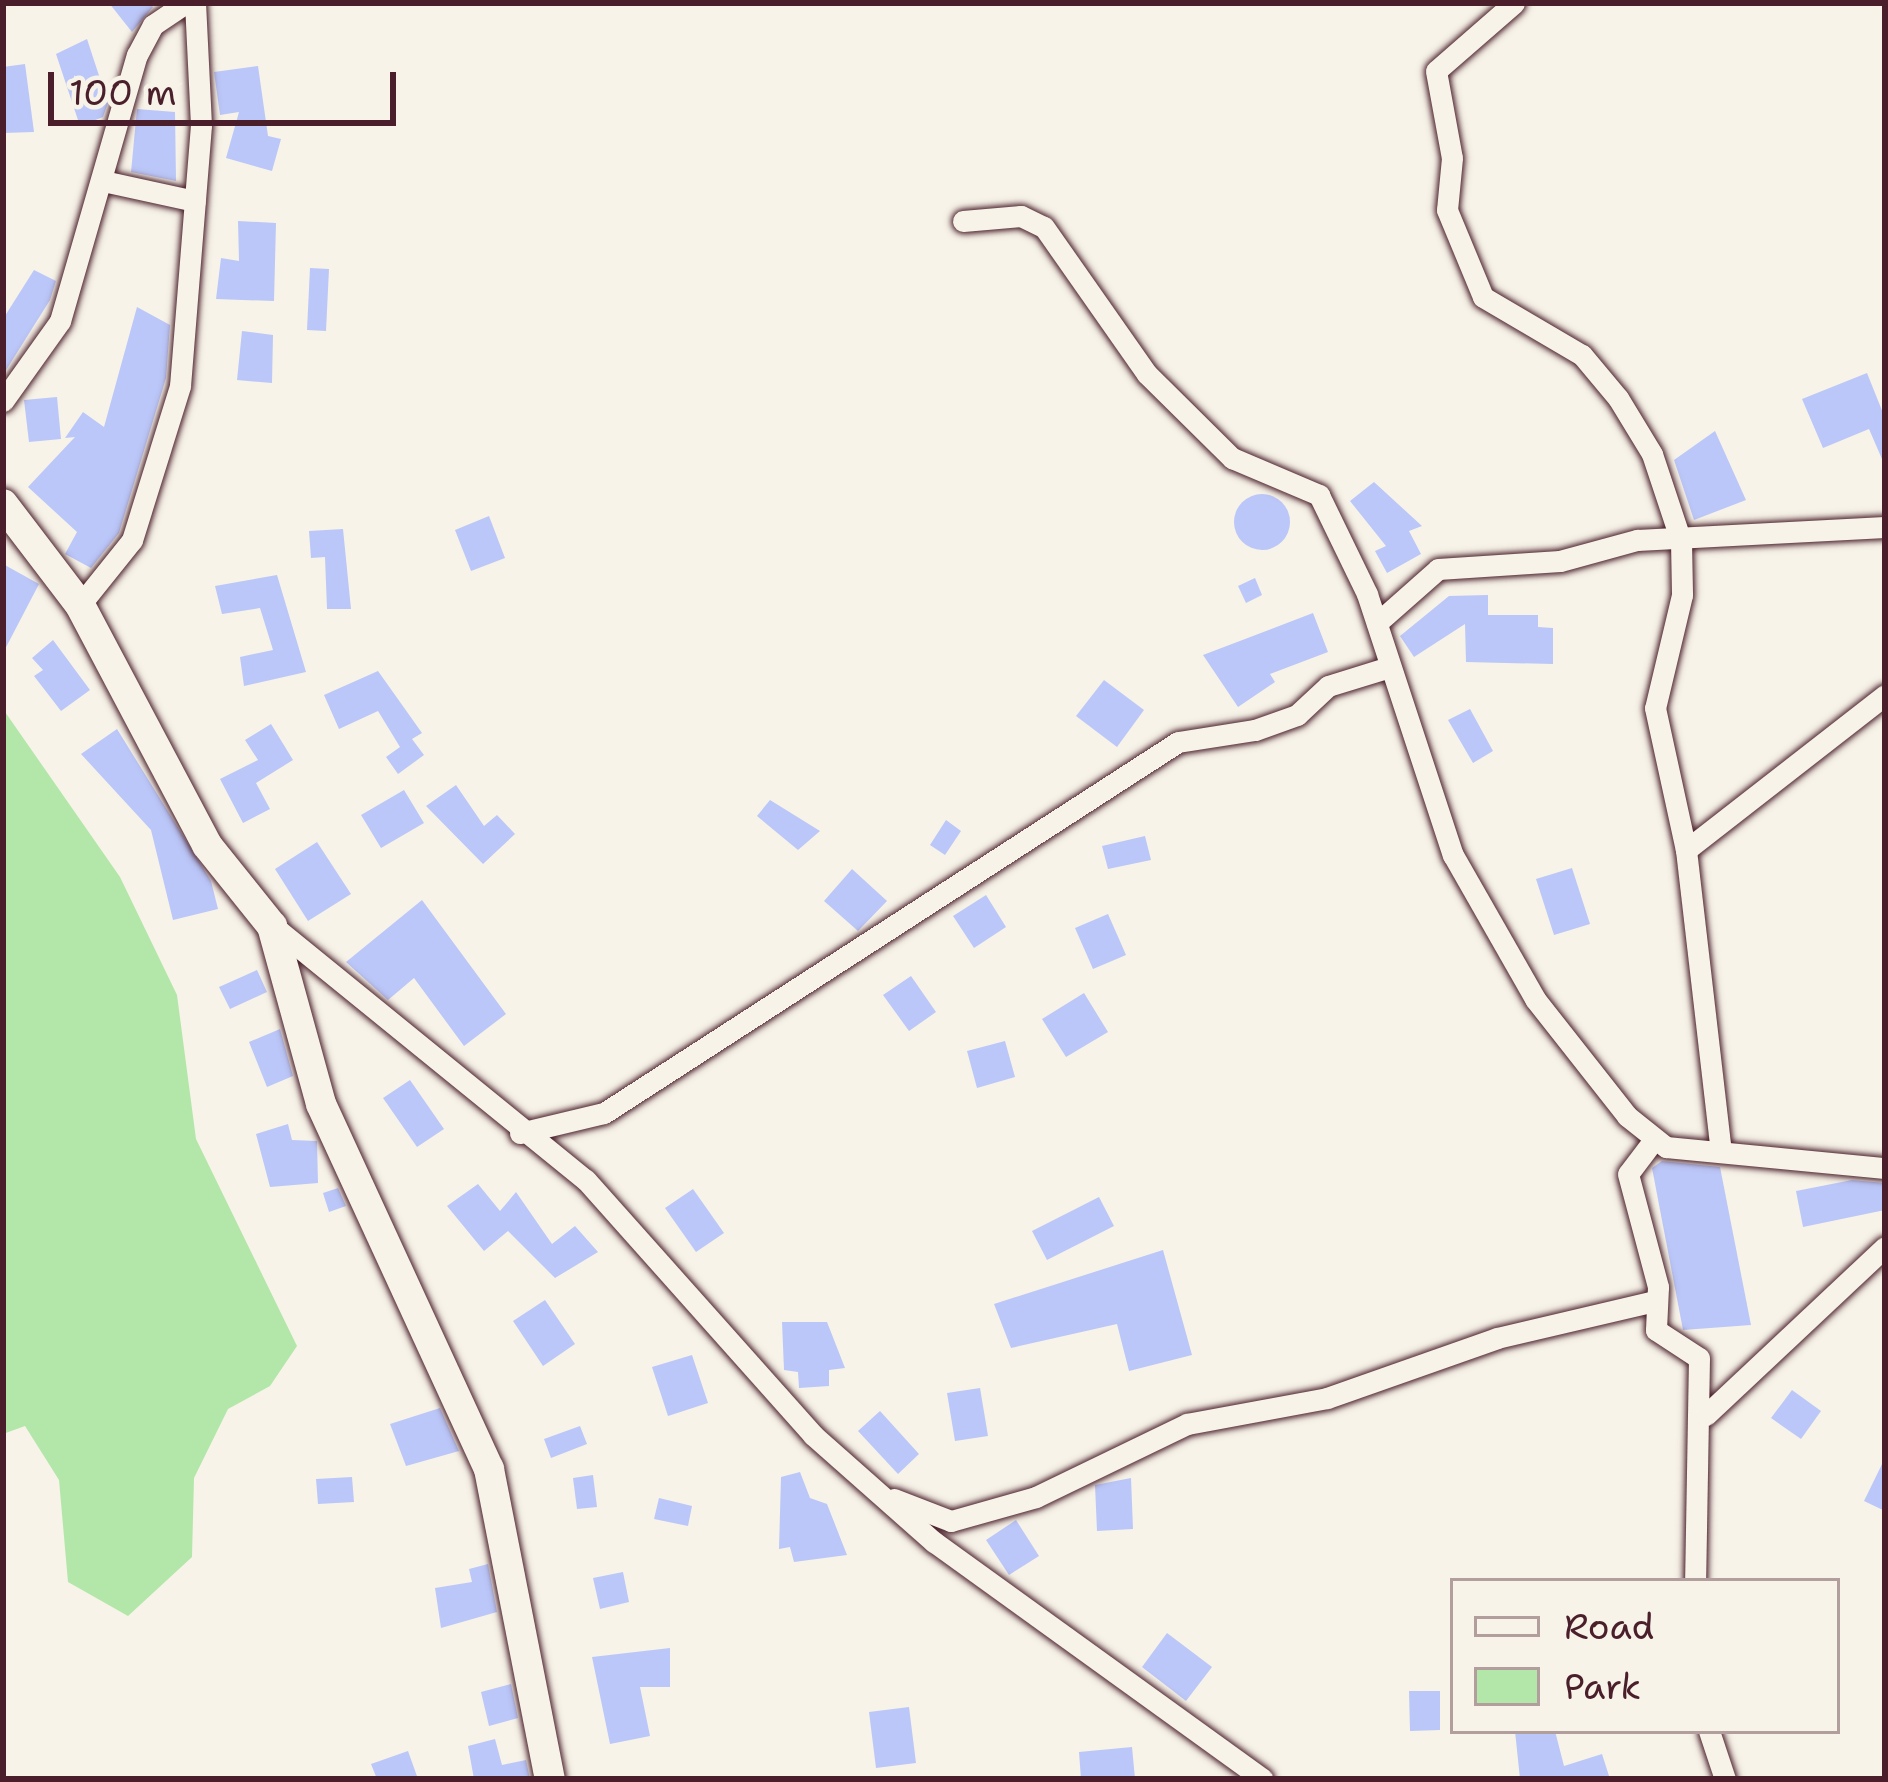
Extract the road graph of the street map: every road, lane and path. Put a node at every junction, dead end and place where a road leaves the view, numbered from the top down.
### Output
1 (186, 3) edge
2 (195, 3) edge
3 (1514, 3) edge
4 (104, 181) junction
5 (195, 201) junction
6 (963, 221) dead end
7 (3, 401) edge
8 (3, 504) edge
9 (1885, 527) edge
10 (11, 533) edge
11 (1681, 541) junction
12 (80, 605) junction
13 (1377, 622) junction
14 (1383, 669) junction
15 (1885, 695) edge
16 (1686, 850) junction
17 (272, 926) junction
18 (520, 1133) junction
19 (1653, 1142) junction
20 (1720, 1145) junction
21 (1885, 1168) edge
22 (1885, 1247) edge
23 (1651, 1302) junction
24 (1706, 1415) junction
25 (877, 1492) junction
26 (1695, 1578) edge
27 (1709, 1734) edge
28 (550, 1779) edge
29 (1263, 1779) edge
30 (1725, 1779) edge
31 (1735, 1779) edge

1 - 4 street
2 - 5 street
3 - 11 street
4 - 5 street
4 - 7 street
5 - 12 street
6 - 13 street
8 - 10 street
9 - 11 street
10 - 12 street
11 - 13 street
11 - 16 street
12 - 17 street
13 - 14 street
14 - 18 street
14 - 19 street
15 - 16 street
16 - 20 street
17 - 18 street
17 - 28 street
18 - 25 street
19 - 20 street
19 - 23 street
20 - 21 street
22 - 24 street
23 - 24 street
23 - 25 street
24 - 26 street
25 - 29 street
27 - 30 street
27 - 31 street

